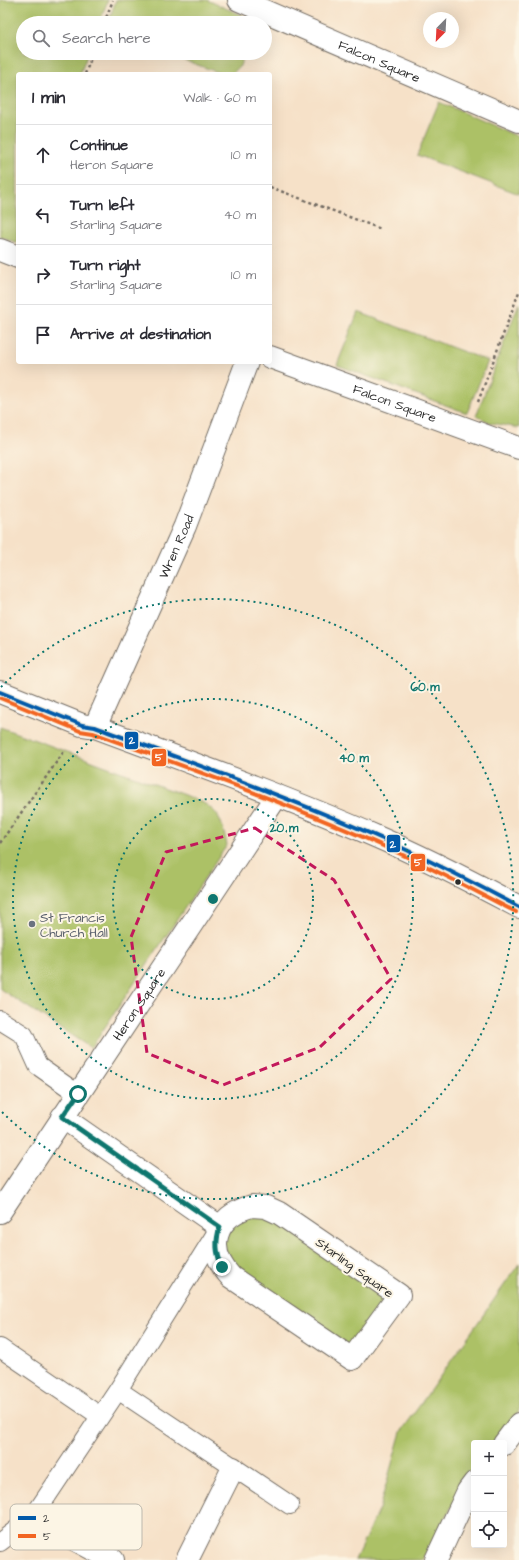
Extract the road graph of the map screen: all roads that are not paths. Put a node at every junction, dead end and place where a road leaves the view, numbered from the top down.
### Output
1 (239, 0) edge
2 (519, 121) edge
3 (0, 250) edge
4 (16, 256) edge
5 (272, 358) edge
6 (247, 364) edge
7 (519, 448) edge
8 (0, 692) edge
9 (89, 726) junction
10 (277, 796) junction
11 (519, 907) edge
12 (0, 1020) edge
13 (78, 1094) junction
14 (62, 1117) junction
15 (0, 1212) edge
16 (220, 1227) junction
17 (0, 1348) edge
18 (118, 1390) junction
19 (100, 1416) junction
20 (519, 1424) edge
21 (507, 1440) edge
22 (233, 1468) junction
23 (471, 1487) edge
24 (42, 1504) edge
25 (290, 1505) dead end
26 (10, 1534) edge
27 (0, 1542) edge
28 (94, 1550) edge
29 (112, 1560) edge
30 (187, 1560) edge
31 (436, 1560) edge

1 - 2 street, Falcon Square
3 - 4 street
5 - 7 street, Falcon Square
6 - 9 street, Wren Road
8 - 9 street
9 - 10 street
10 - 11 street
10 - 13 street, Heron Square
12 - 13 lane
13 - 14 street, Heron Square
14 - 15 street, Heron Square
14 - 16 street
16 - 16 street, Starling Square
16 - 18 lane
17 - 19 lane
18 - 19 lane
18 - 22 lane
19 - 24 lane
20 - 21 street
22 - 25 lane
22 - 30 street
23 - 31 street
26 - 27 lane
28 - 29 street

